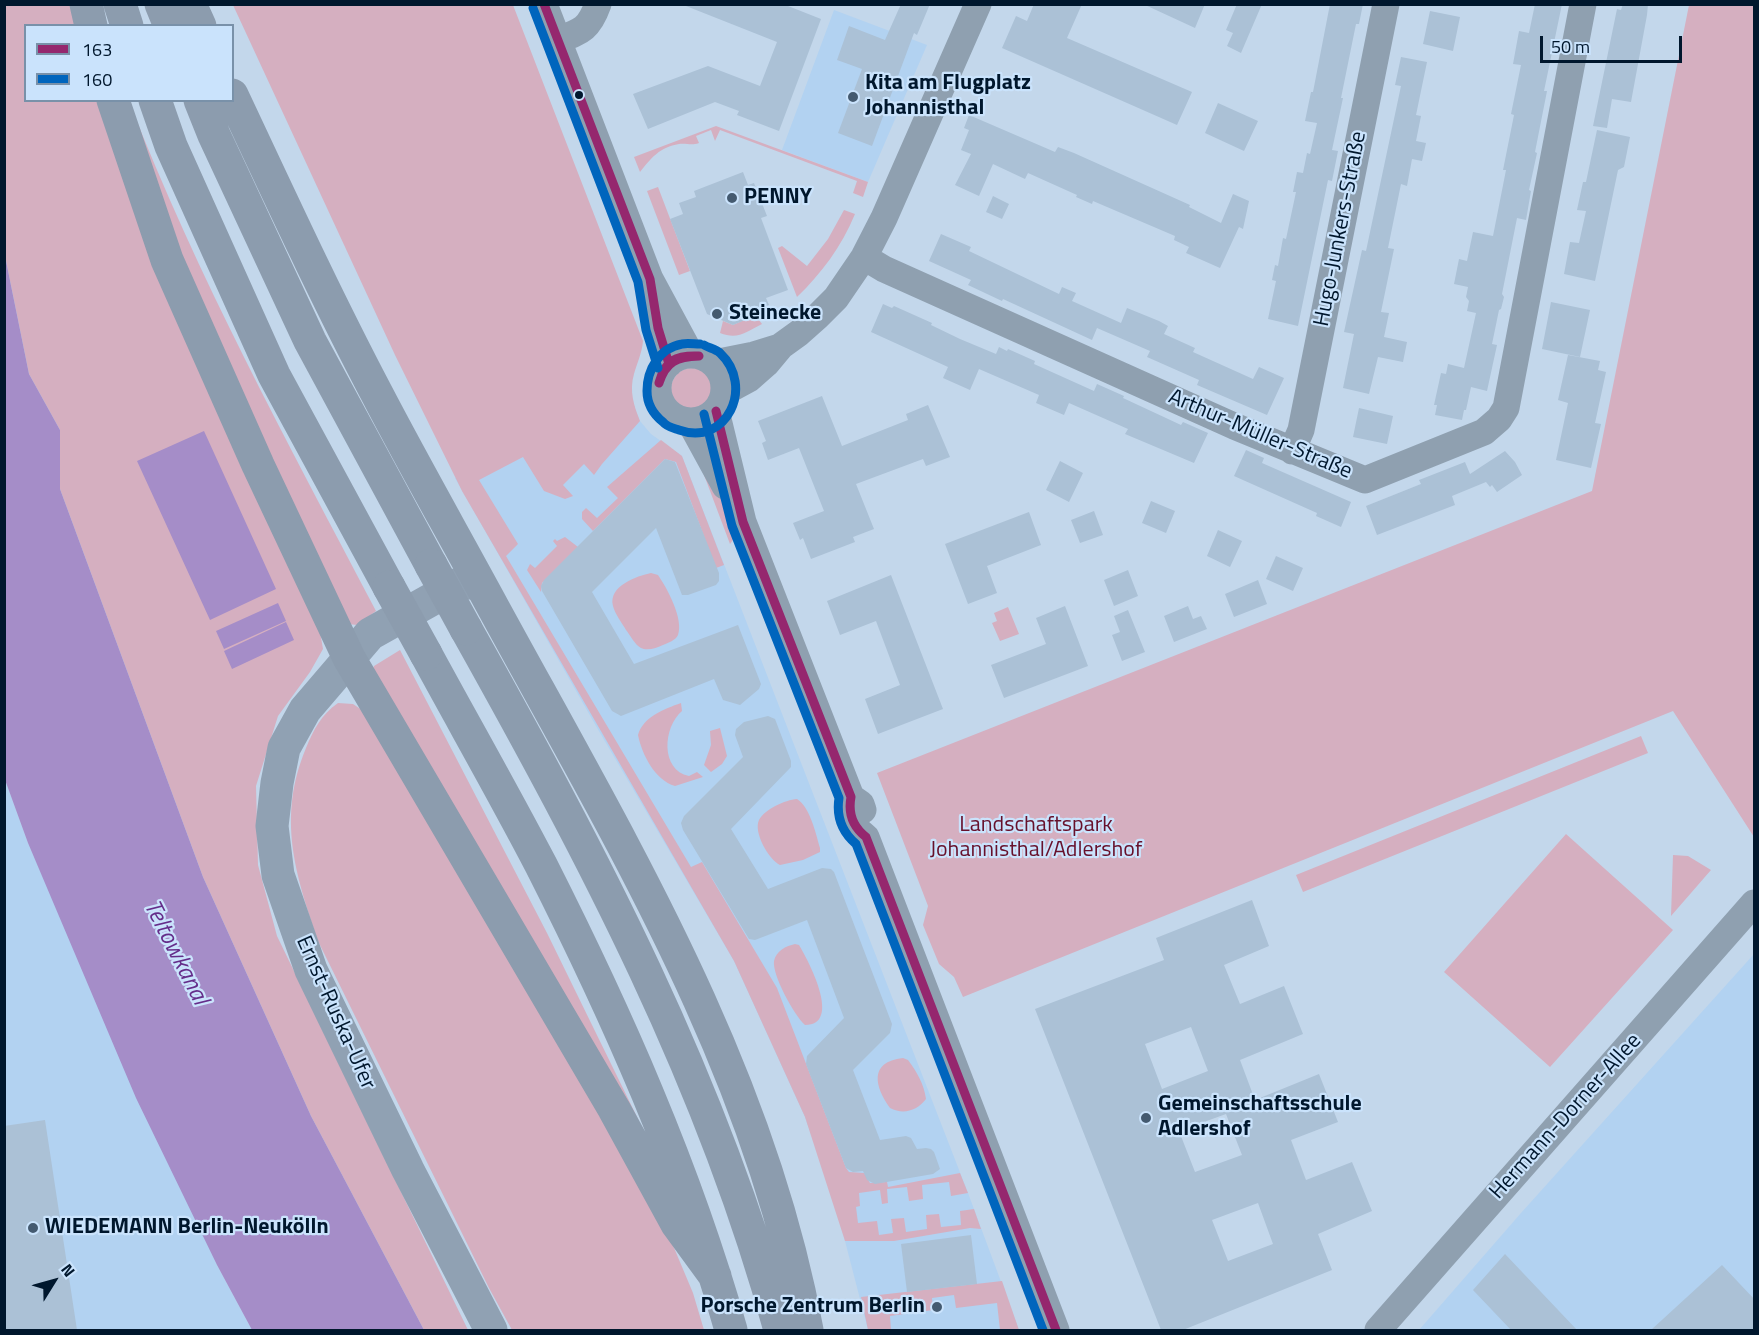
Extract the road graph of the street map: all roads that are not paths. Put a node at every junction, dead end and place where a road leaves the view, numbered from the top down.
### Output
1 (86, 4) edge
2 (120, 4) edge
3 (161, 4) edge
4 (190, 4) edge
5 (544, 4) edge
6 (598, 4) edge
7 (978, 4) edge
8 (1386, 4) edge
9 (1583, 4) edge
10 (91, 24) edge
11 (126, 24) edge
12 (169, 24) edge
13 (199, 24) edge
14 (558, 40) junction
15 (234, 99) edge
16 (114, 102) edge
17 (156, 102) edge
18 (201, 102) edge
19 (864, 257) junction
20 (781, 346) junction
21 (691, 361) junction
22 (720, 402) junction
23 (690, 422) junction
24 (1292, 451) junction
25 (744, 522) junction
26 (480, 582) junction
27 (350, 658) junction
28 (1755, 903) edge
29 (716, 1276) junction
30 (1052, 1325) edge
31 (491, 1330) edge
32 (731, 1330) edge
33 (780, 1330) edge
34 (807, 1330) edge
35 (1378, 1330) edge

1 - 10 highway
2 - 11 highway
3 - 12 highway
4 - 13 highway
5 - 14 street
6 - 14 street
7 - 19 street
8 - 24 street, Hugo-Junkers-Straße
9 - 24 street, Arthur-Müller-Straße
14 - 21 street
15 - 26 highway
16 - 27 highway
17 - 29 highway, bridge
18 - 33 highway, bridge
19 - 20 street
19 - 24 street, Arthur-Müller-Straße
20 - 21 street
20 - 22 street
21 - 22 street
21 - 23 street
22 - 23 street
22 - 25 street
23 - 25 street
25 - 30 street
26 - 27 main road
26 - 34 highway
27 - 29 highway
27 - 31 main road, Ernst-Ruska-Ufer
28 - 35 street, Hermann-Dorner-Allee
29 - 32 highway

